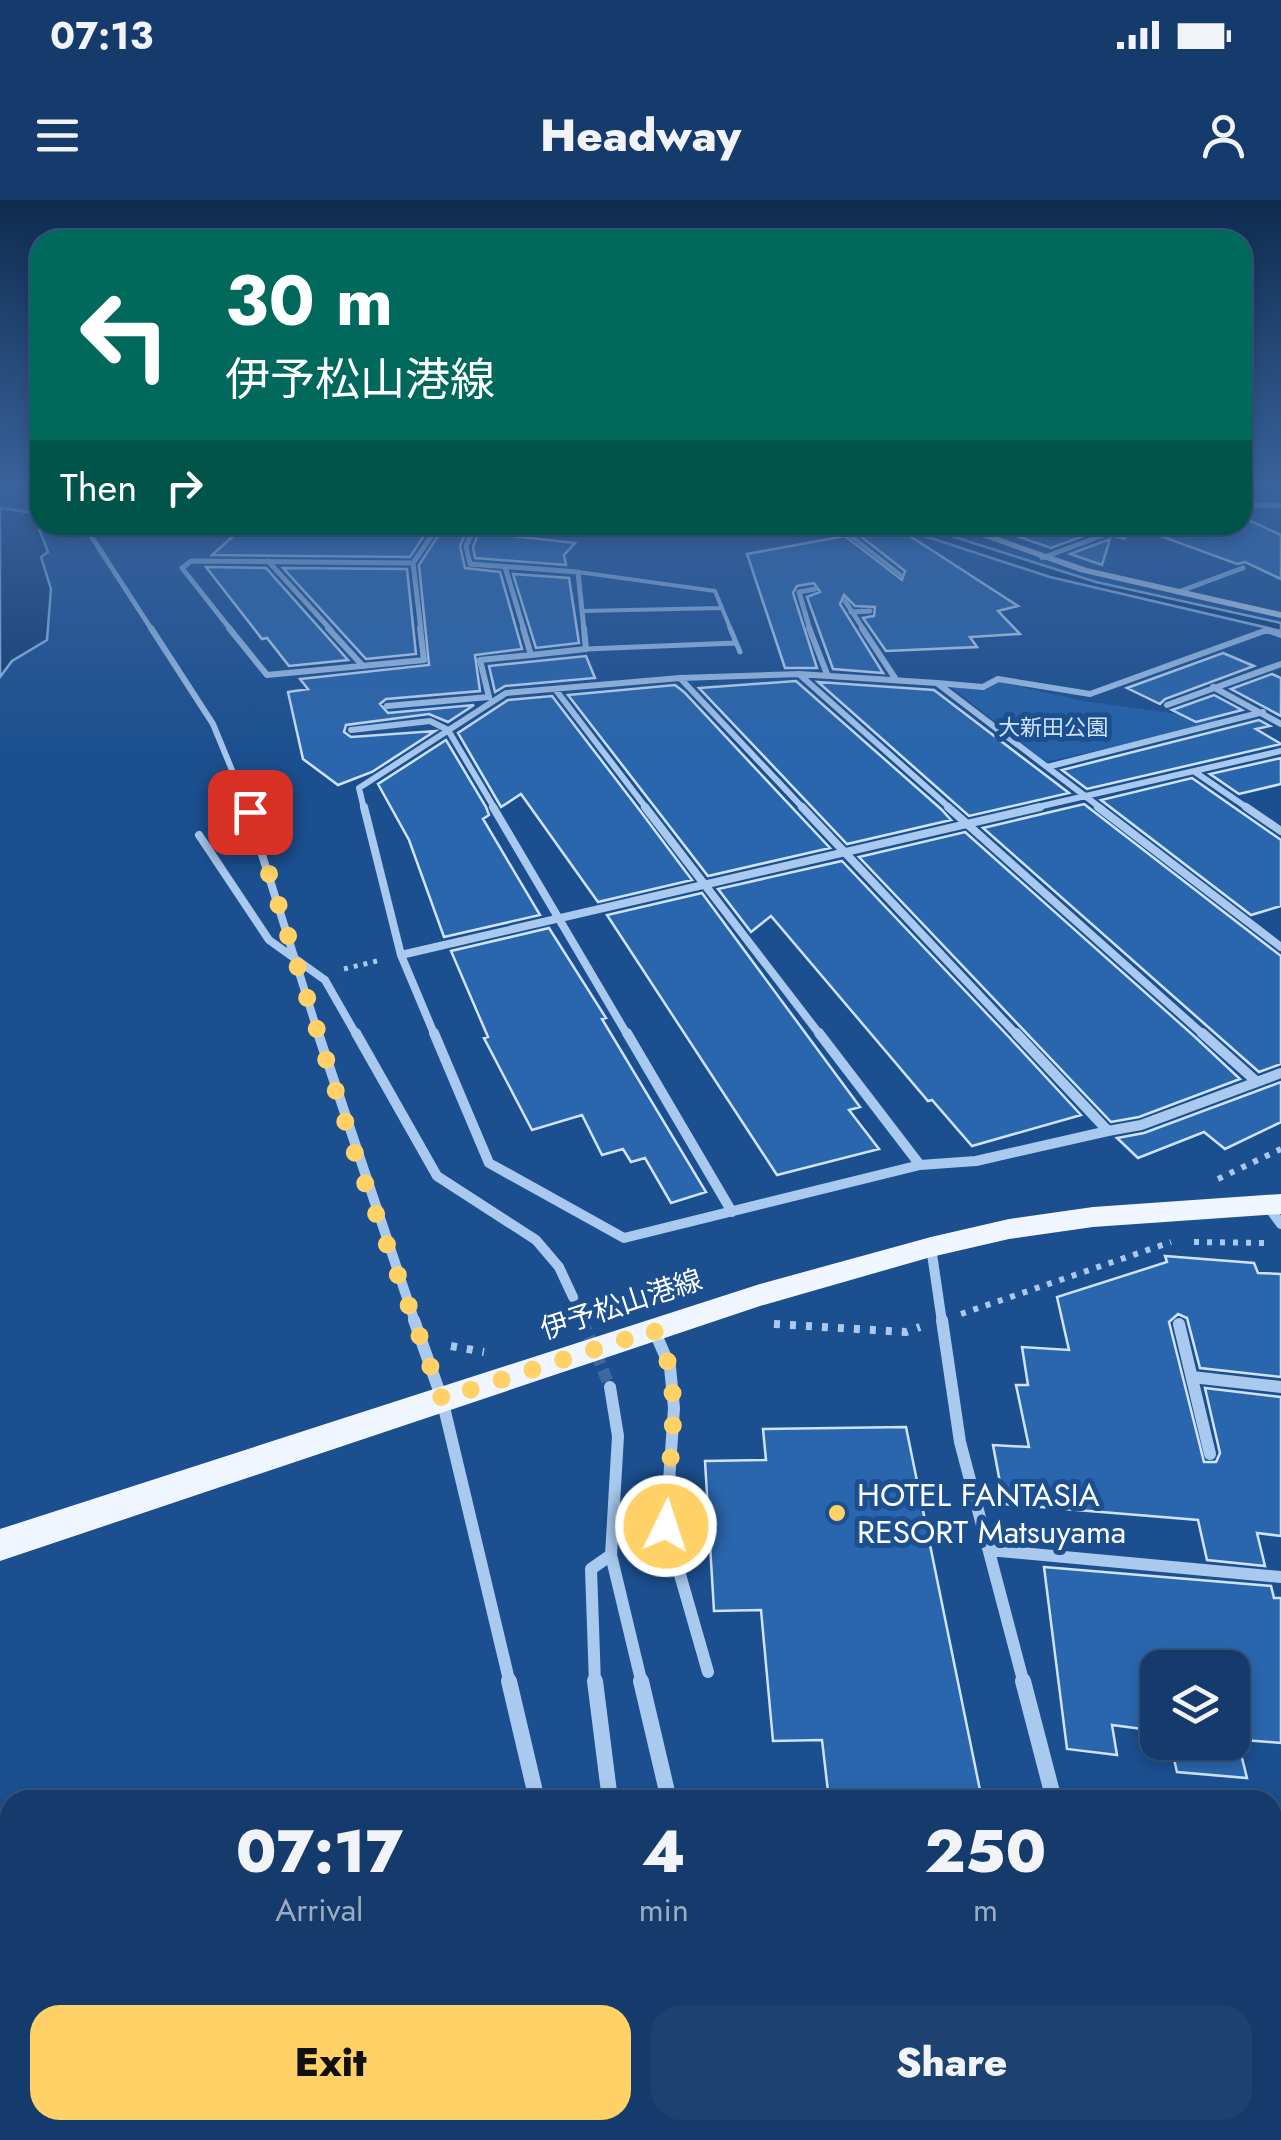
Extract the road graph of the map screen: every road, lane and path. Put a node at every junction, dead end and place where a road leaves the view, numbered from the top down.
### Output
1 (118, 578) edge
2 (190, 578) edge
3 (283, 578) edge
4 (415, 578) edge
5 (509, 578) edge
6 (579, 578) edge
7 (618, 578) edge
8 (1120, 578) edge
9 (1218, 578) edge
10 (815, 589) dead end
11 (1178, 592) junction
12 (846, 601) dead end
13 (721, 608) junction
14 (870, 611) dead end
15 (582, 612) junction
16 (851, 612) junction
17 (1281, 615) edge
18 (1281, 635) edge
19 (736, 644) junction
20 (586, 650) junction
21 (740, 652) dead end
22 (531, 655) junction
23 (1281, 664) edge
24 (364, 666) junction
25 (799, 674) junction
26 (826, 674) junction
27 (680, 678) junction
28 (896, 678) junction
29 (937, 684) junction
30 (1213, 687) junction
31 (554, 688) junction
32 (493, 698) junction
33 (1167, 705) dead end
34 (387, 706) dead end
35 (1264, 712) junction
36 (1281, 724) edge
37 (351, 730) dead end
38 (448, 730) junction
39 (1281, 751) edge
40 (1047, 766) junction
41 (1195, 772) junction
42 (1086, 796) junction
43 (964, 824) junction
44 (1281, 830) edge
45 (199, 835) dead end
46 (841, 852) junction
47 (704, 884) junction
48 (560, 917) junction
49 (1281, 947) edge
50 (401, 955) junction
51 (294, 958) junction
52 (318, 975) junction
53 (1281, 1073) edge
54 (1257, 1082) junction
55 (1108, 1131) junction
56 (920, 1165) junction
57 (1276, 1211) edge
58 (732, 1212) junction
59 (1281, 1243) edge
60 (930, 1246) junction
61 (573, 1298) tunnel mouth
62 (942, 1320) junction
63 (1179, 1324) dead end
64 (759, 1328) dead end
65 (654, 1330) junction
66 (1192, 1377) junction
67 (610, 1387) tunnel mouth
68 (1281, 1388) edge
69 (442, 1399) junction
70 (1210, 1454) dead end
71 (0, 1545) edge
72 (989, 1550) junction
73 (611, 1555) junction
74 (1281, 1576) edge
75 (708, 1672) dead end
76 (535, 1790) edge
77 (609, 1790) edge
78 (666, 1790) edge
79 (1051, 1790) edge

1 - 51 street
2 - 24 street
3 - 24 street
4 - 24 street
5 - 22 street
6 - 15 street
7 - 13 lane
8 - 11 street
9 - 11 street
10 - 26 street
11 - 17 street
12 - 16 street
13 - 15 lane
13 - 19 lane
14 - 16 street
15 - 20 street
16 - 28 street
18 - 29 street
19 - 20 lane
19 - 21 lane
20 - 22 street
22 - 32 street
23 - 30 street
25 - 26 street
25 - 27 street
25 - 43 street
26 - 28 street
27 - 31 street
27 - 46 street
28 - 29 street
29 - 40 street
30 - 33 street
30 - 35 street
31 - 32 street
31 - 47 street
32 - 34 street
32 - 38 street
35 - 36 street
35 - 40 street
37 - 38 street
38 - 48 street
38 - 50 street
39 - 41 street
40 - 42 street
41 - 42 street
41 - 44 street
42 - 43 street
42 - 49 street
43 - 46 street
43 - 54 street
45 - 51 street
46 - 47 street
46 - 55 street
47 - 48 street
47 - 56 street
48 - 50 street
48 - 58 street
50 - 52 path
50 - 58 street
51 - 52 street
51 - 69 street
52 - 61 street
53 - 54 street
54 - 55 street
55 - 56 street
56 - 58 street
57 - 60 main road, 伊予松山港線
59 - 62 path
60 - 62 street
60 - 65 main road, 伊予松山港線
62 - 64 path
62 - 72 street
63 - 66 street
65 - 69 main road, 伊予松山港線
65 - 75 street
66 - 68 street
66 - 70 street
67 - 73 street
69 - 71 main road, 伊予松山港線
69 - 76 street
72 - 74 street
72 - 79 street
73 - 77 street
73 - 78 street

